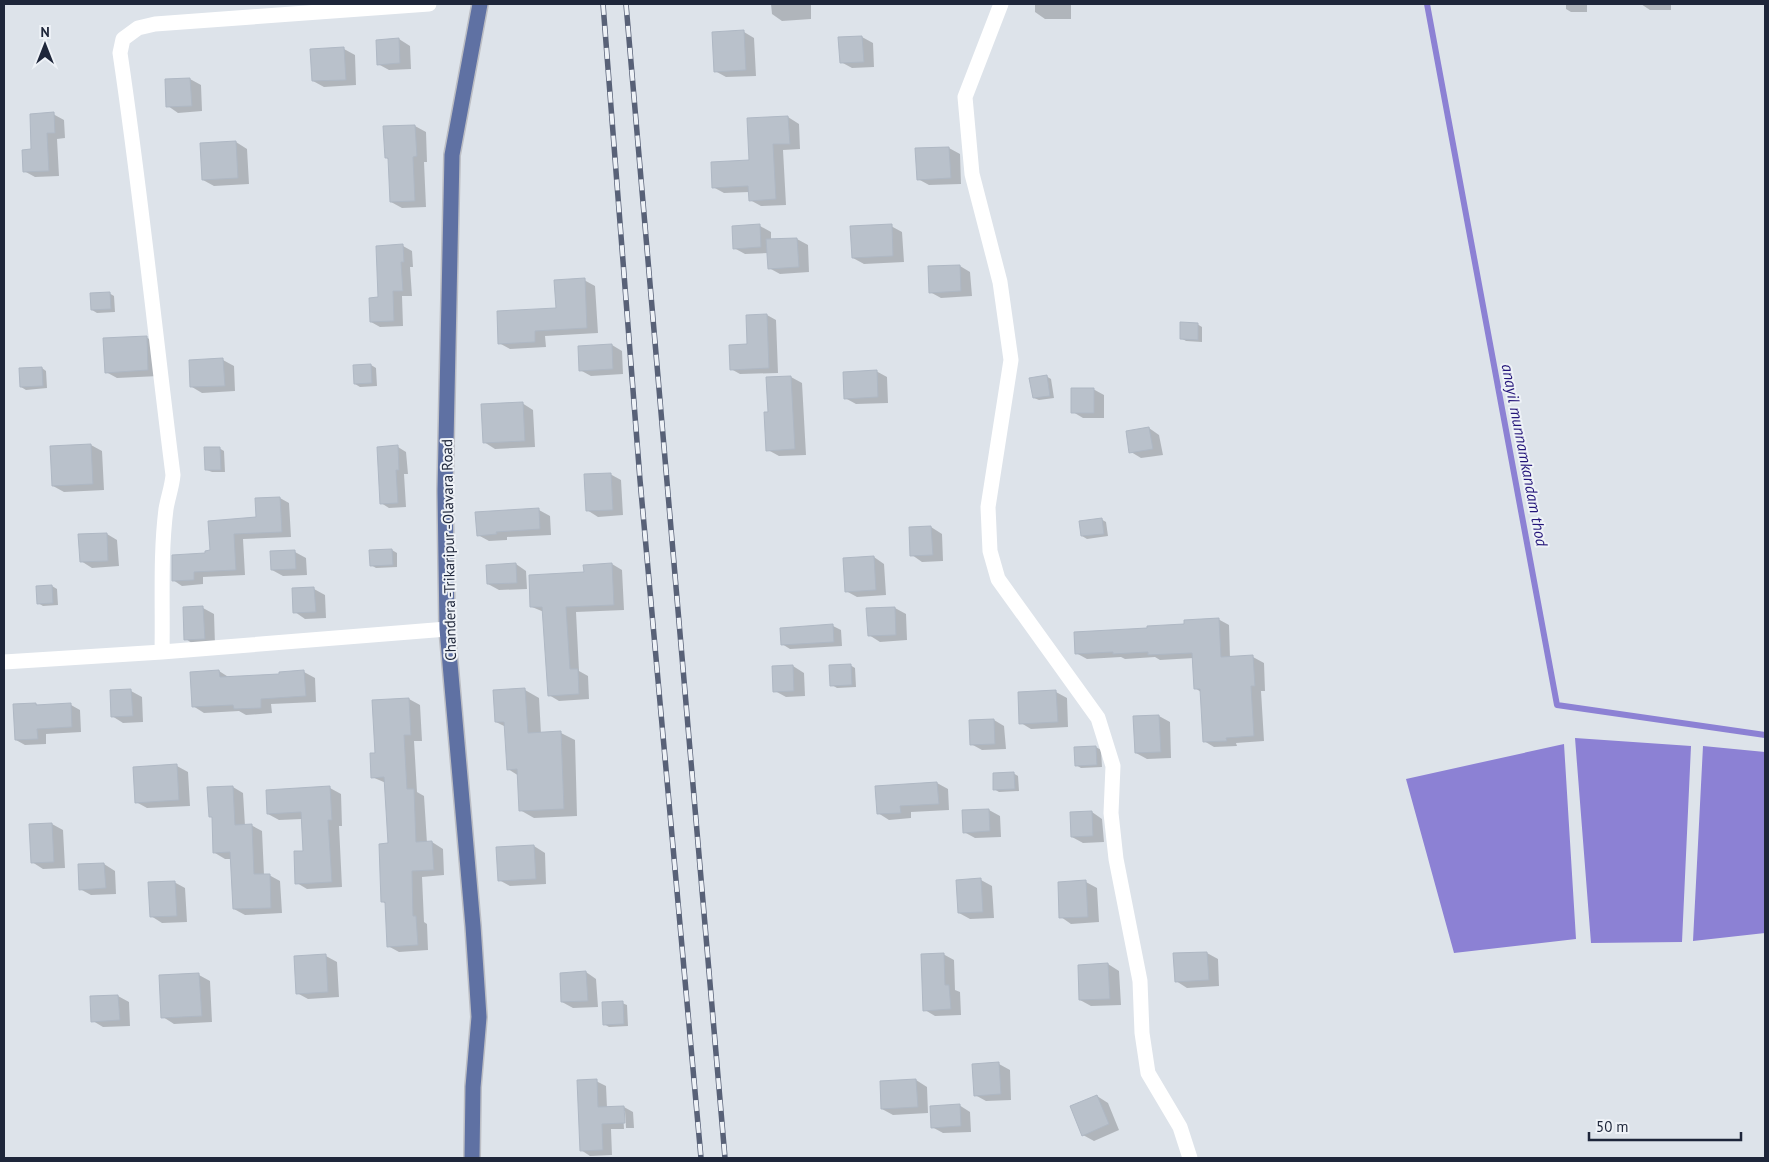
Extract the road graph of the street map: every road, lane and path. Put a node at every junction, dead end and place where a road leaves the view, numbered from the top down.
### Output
1 (429, 4) edge
2 (480, 4) edge
3 (1001, 4) edge
4 (447, 629) junction
5 (162, 652) junction
6 (4, 662) edge
7 (472, 1158) edge
8 (1190, 1158) edge

1 - 5 street
2 - 4 main road, Chandera -Trikaripur -Olavara Road
3 - 8 street
4 - 5 street
4 - 7 main road, Chandera -Trikaripur -Olavara Road
5 - 6 street

